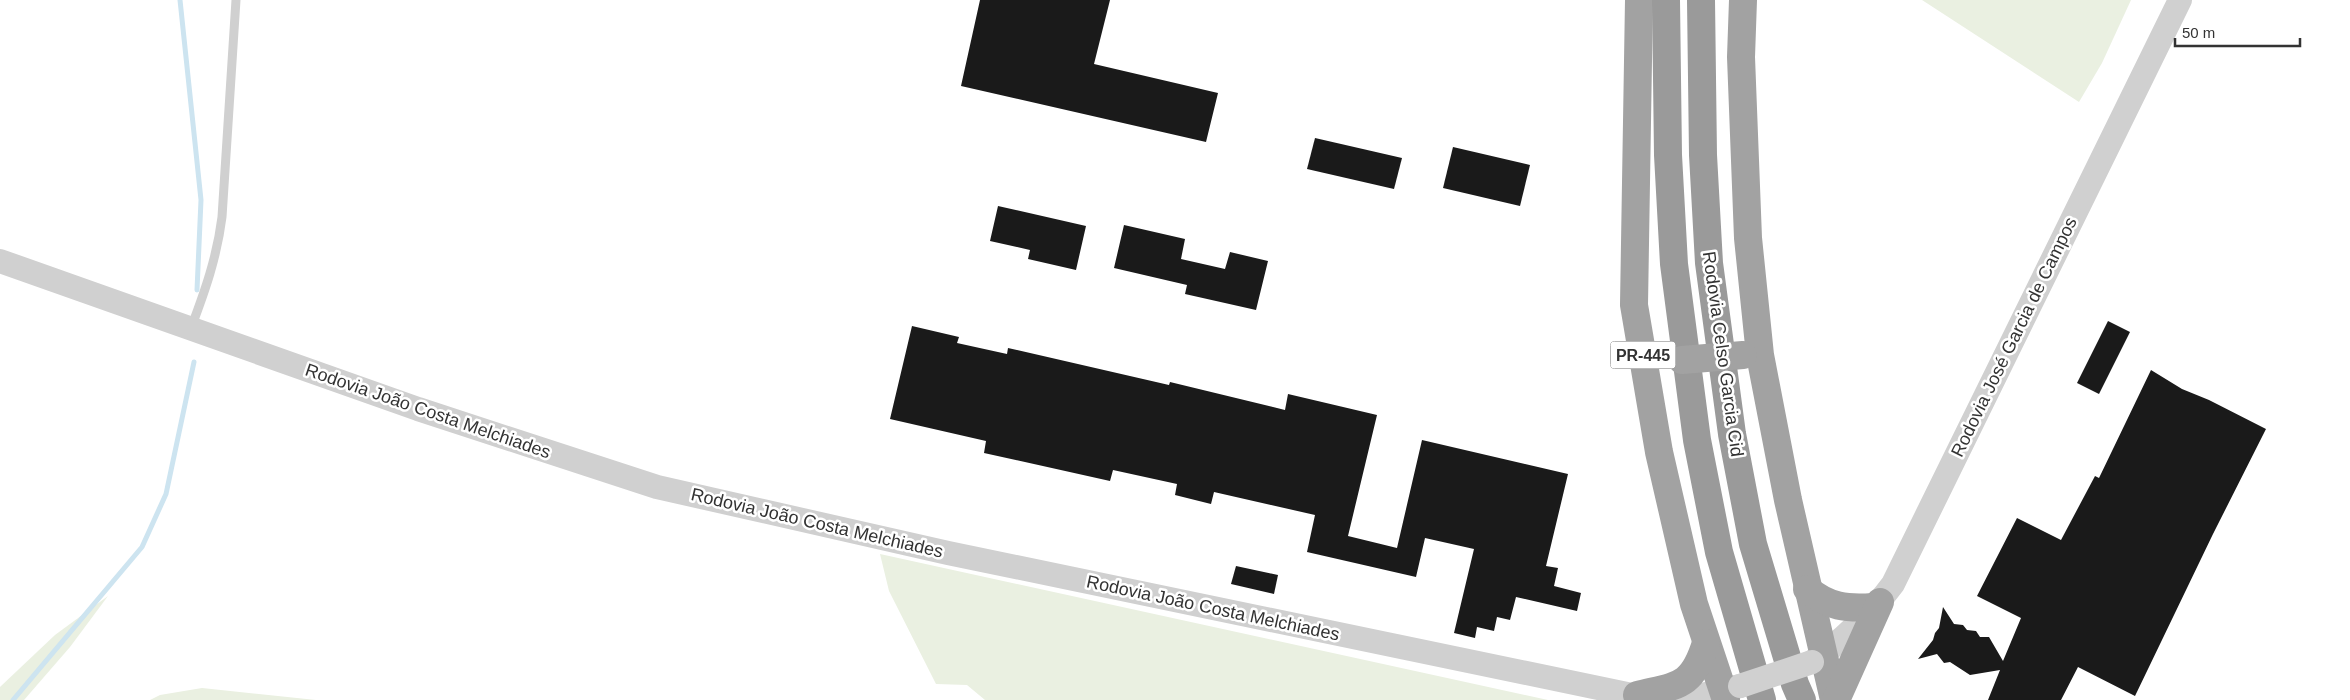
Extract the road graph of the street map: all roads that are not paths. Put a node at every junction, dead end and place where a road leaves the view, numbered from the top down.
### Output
1 (236, 0) edge
2 (1639, 0) edge
3 (1666, 0) edge
4 (1701, 0) edge
5 (1743, 0) edge
6 (2180, 0) edge
7 (0, 261) edge
8 (191, 329) junction
9 (1751, 355) junction
10 (1644, 363) junction
11 (1808, 589) junction
12 (1876, 604) junction
13 (1706, 643) junction
14 (1817, 658) junction
15 (1737, 694) edge
16 (1640, 697) edge
17 (1681, 700) edge
18 (1802, 700) edge
19 (1835, 700) edge

1 - 8 lane
2 - 10 highway, PR-445
3 - 15 highway, Rodovia Celso Garcia Cid / PR-445
4 - 18 highway, Rodovia Celso Garcia Cid
5 - 9 highway, Rodovia Celso Garcia Cid
6 - 12 street, Rodovia José Garcia de Campos
7 - 8 street, Rodovia João Costa Melchiades
8 - 16 street, Rodovia João Costa Melchiades
9 - 10 highway, bridge
9 - 11 highway, Rodovia Celso Garcia Cid
10 - 13 highway, PR-445
11 - 12 highway
11 - 14 highway, Rodovia Celso Garcia Cid
12 - 14 street, Rodovia José Garcia de Campos
12 - 19 highway
13 - 15 highway, PR-445
13 - 16 highway
14 - 15 street, bridge
14 - 19 highway, Rodovia Celso Garcia Cid
15 - 17 street

